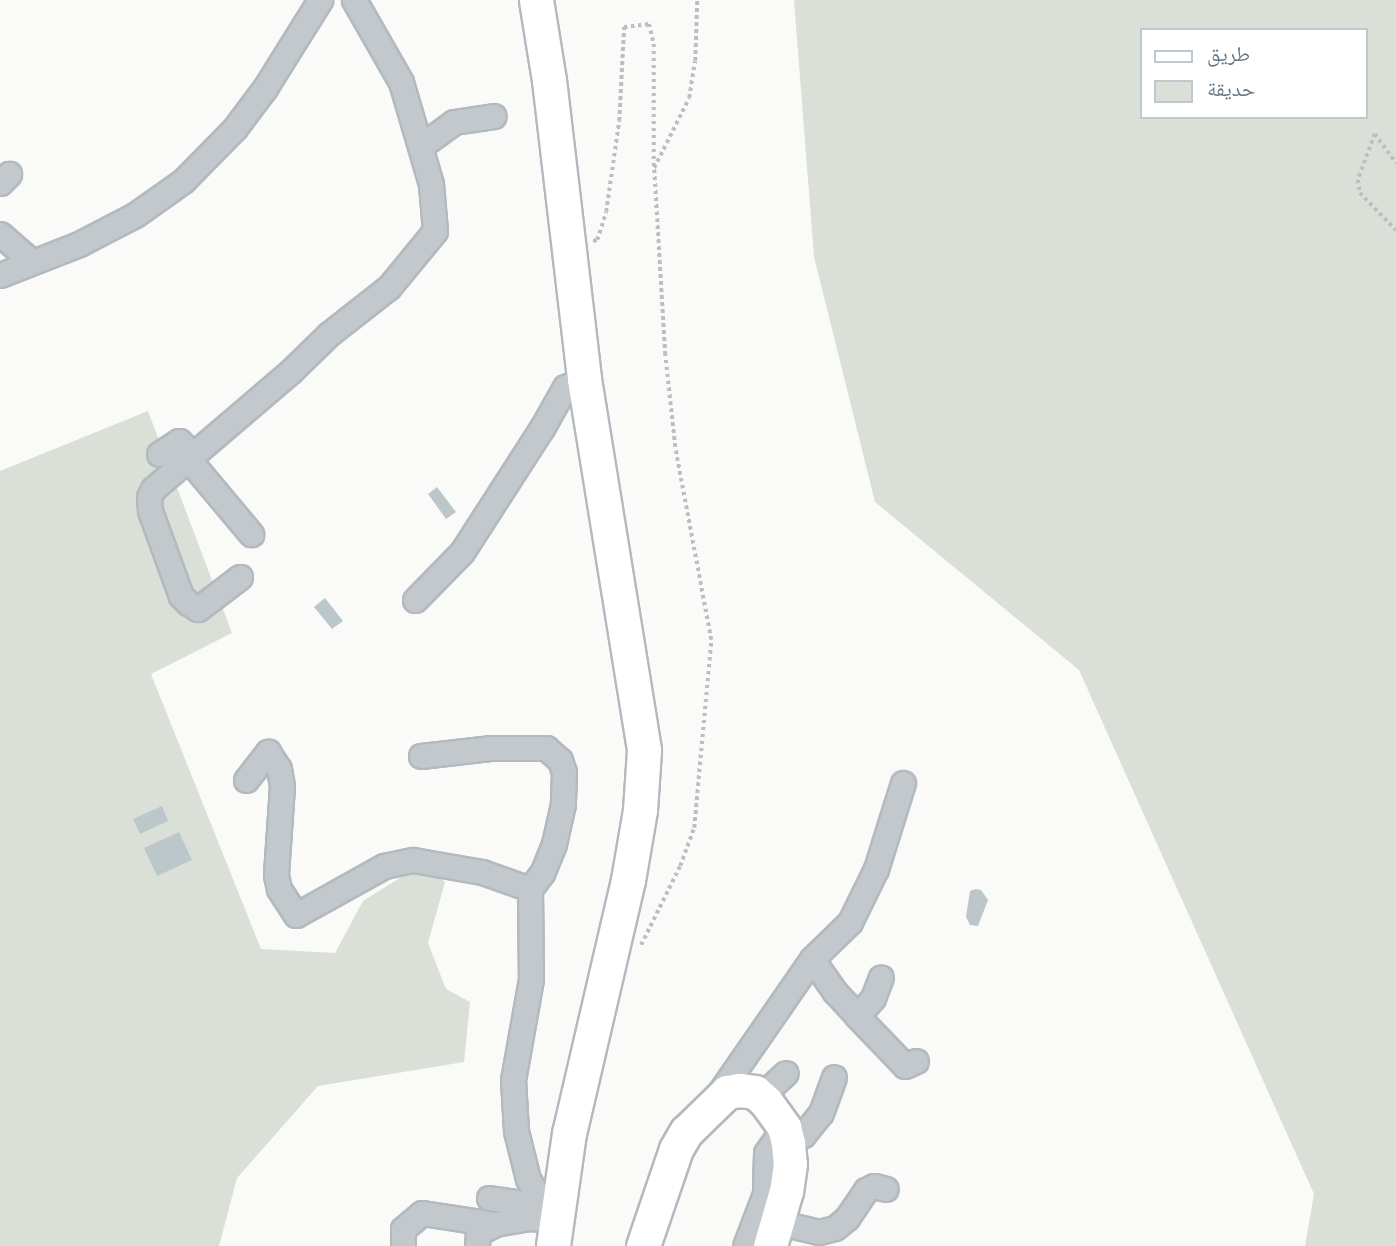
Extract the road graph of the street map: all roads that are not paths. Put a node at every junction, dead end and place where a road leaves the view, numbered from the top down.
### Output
1 (320, 0) edge
2 (354, 0) edge
3 (536, 0) edge
4 (494, 116) dead end
5 (421, 146) junction
6 (0, 234) edge
7 (31, 261) junction
8 (0, 275) edge
9 (584, 379) junction
10 (159, 454) dead end
11 (191, 458) junction
12 (251, 534) dead end
13 (240, 577) dead end
14 (415, 600) dead end
15 (421, 756) dead end
16 (246, 780) dead end
17 (903, 783) dead end
18 (530, 889) junction
19 (812, 959) junction
20 (881, 977) dead end
21 (857, 1016) junction
22 (916, 1060) dead end
23 (786, 1073) dead end
24 (834, 1077) dead end
25 (760, 1097) junction
26 (704, 1112) junction
27 (786, 1135) junction
28 (886, 1189) dead end
29 (489, 1198) dead end
30 (554, 1217) edge
31 (495, 1224) junction
32 (774, 1234) edge
33 (403, 1246) edge
34 (477, 1246) edge
35 (643, 1246) edge
36 (746, 1246) edge

1 - 7 street
2 - 5 street
3 - 9 street
4 - 5 street
5 - 11 street
6 - 7 street
7 - 8 street
9 - 14 street
9 - 30 street
10 - 11 street
11 - 12 street
11 - 13 street
15 - 18 street
16 - 18 street
17 - 19 street
18 - 30 street
19 - 21 street
19 - 26 street
20 - 21 street
21 - 22 street
23 - 25 street
24 - 27 street
25 - 26 street
25 - 27 street
26 - 35 street
27 - 32 street
27 - 36 street
28 - 32 street
29 - 30 street
30 - 31 street
31 - 33 street
31 - 34 street

